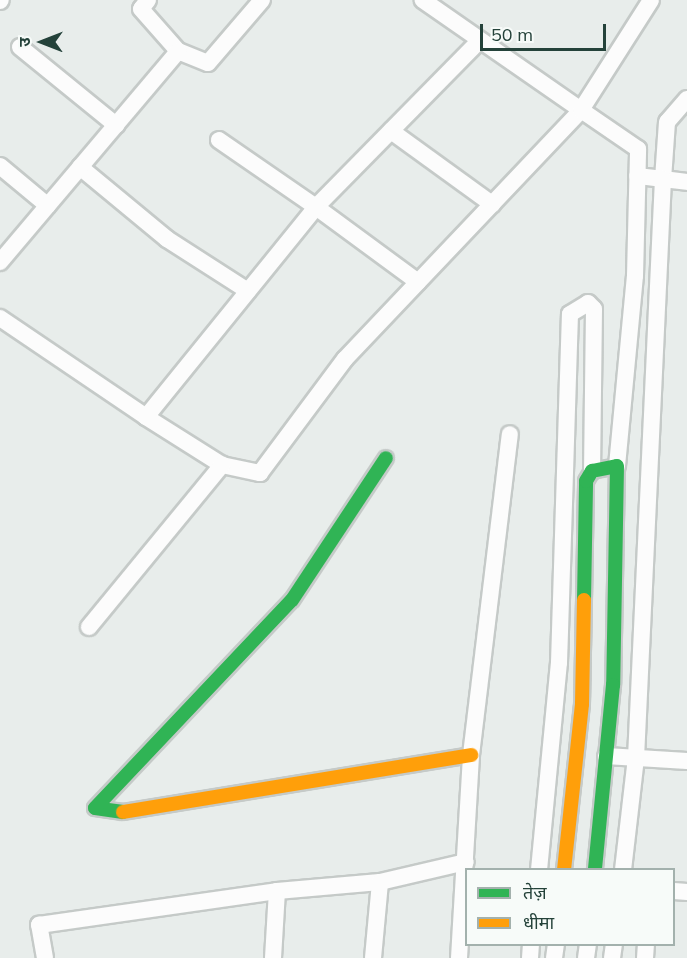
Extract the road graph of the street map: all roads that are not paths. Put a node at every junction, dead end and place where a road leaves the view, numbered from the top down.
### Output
1 (148, 0) edge
2 (262, 0) edge
3 (423, 0) edge
4 (651, 0) edge
5 (478, 42) junction
6 (20, 48) dead end
7 (178, 51) junction
8 (687, 99) edge
9 (581, 110) junction
10 (116, 125) junction
11 (391, 131) junction
12 (219, 140) dead end
13 (0, 166) edge
14 (80, 167) junction
15 (637, 176) junction
16 (663, 179) junction
17 (687, 182) edge
18 (492, 204) junction
19 (48, 206) junction
20 (316, 207) junction
21 (0, 262) edge
22 (418, 282) junction
23 (248, 291) junction
24 (0, 318) edge
25 (146, 417) junction
26 (510, 434) dead end
27 (386, 458) dead end
28 (222, 465) junction
29 (617, 466) junction
30 (592, 471) junction
31 (89, 627) dead end
32 (471, 755) junction
33 (606, 756) junction
34 (636, 758) junction
35 (687, 761) edge
36 (466, 862) junction
37 (466, 868) edge
38 (539, 868) edge
39 (564, 868) edge
40 (595, 868) edge
41 (623, 868) edge
42 (465, 876) edge
43 (380, 882) junction
44 (277, 891) junction
45 (45, 958) edge
46 (273, 958) edge
47 (373, 958) edge
48 (459, 958) edge

1 - 7 street
2 - 7 street
3 - 5 street
4 - 9 street
5 - 9 street
5 - 11 street
6 - 10 street
7 - 10 street
8 - 16 street
9 - 15 street
9 - 18 street
10 - 14 street
11 - 18 street
11 - 20 street
12 - 20 street
13 - 19 street
14 - 19 street
14 - 23 street
15 - 16 street
15 - 29 street
16 - 17 street
16 - 34 street
18 - 22 street
19 - 21 street
20 - 22 street
20 - 23 street
22 - 28 street
23 - 25 street
24 - 25 street
25 - 28 street
26 - 32 street
27 - 32 street
28 - 31 street
29 - 30 street
29 - 33 street
30 - 38 street
30 - 39 street
32 - 36 street
33 - 34 street
33 - 40 street
34 - 35 street
34 - 41 street
36 - 37 street
36 - 43 street
42 - 48 street
43 - 44 street
43 - 47 street
44 - 45 street
44 - 46 street

